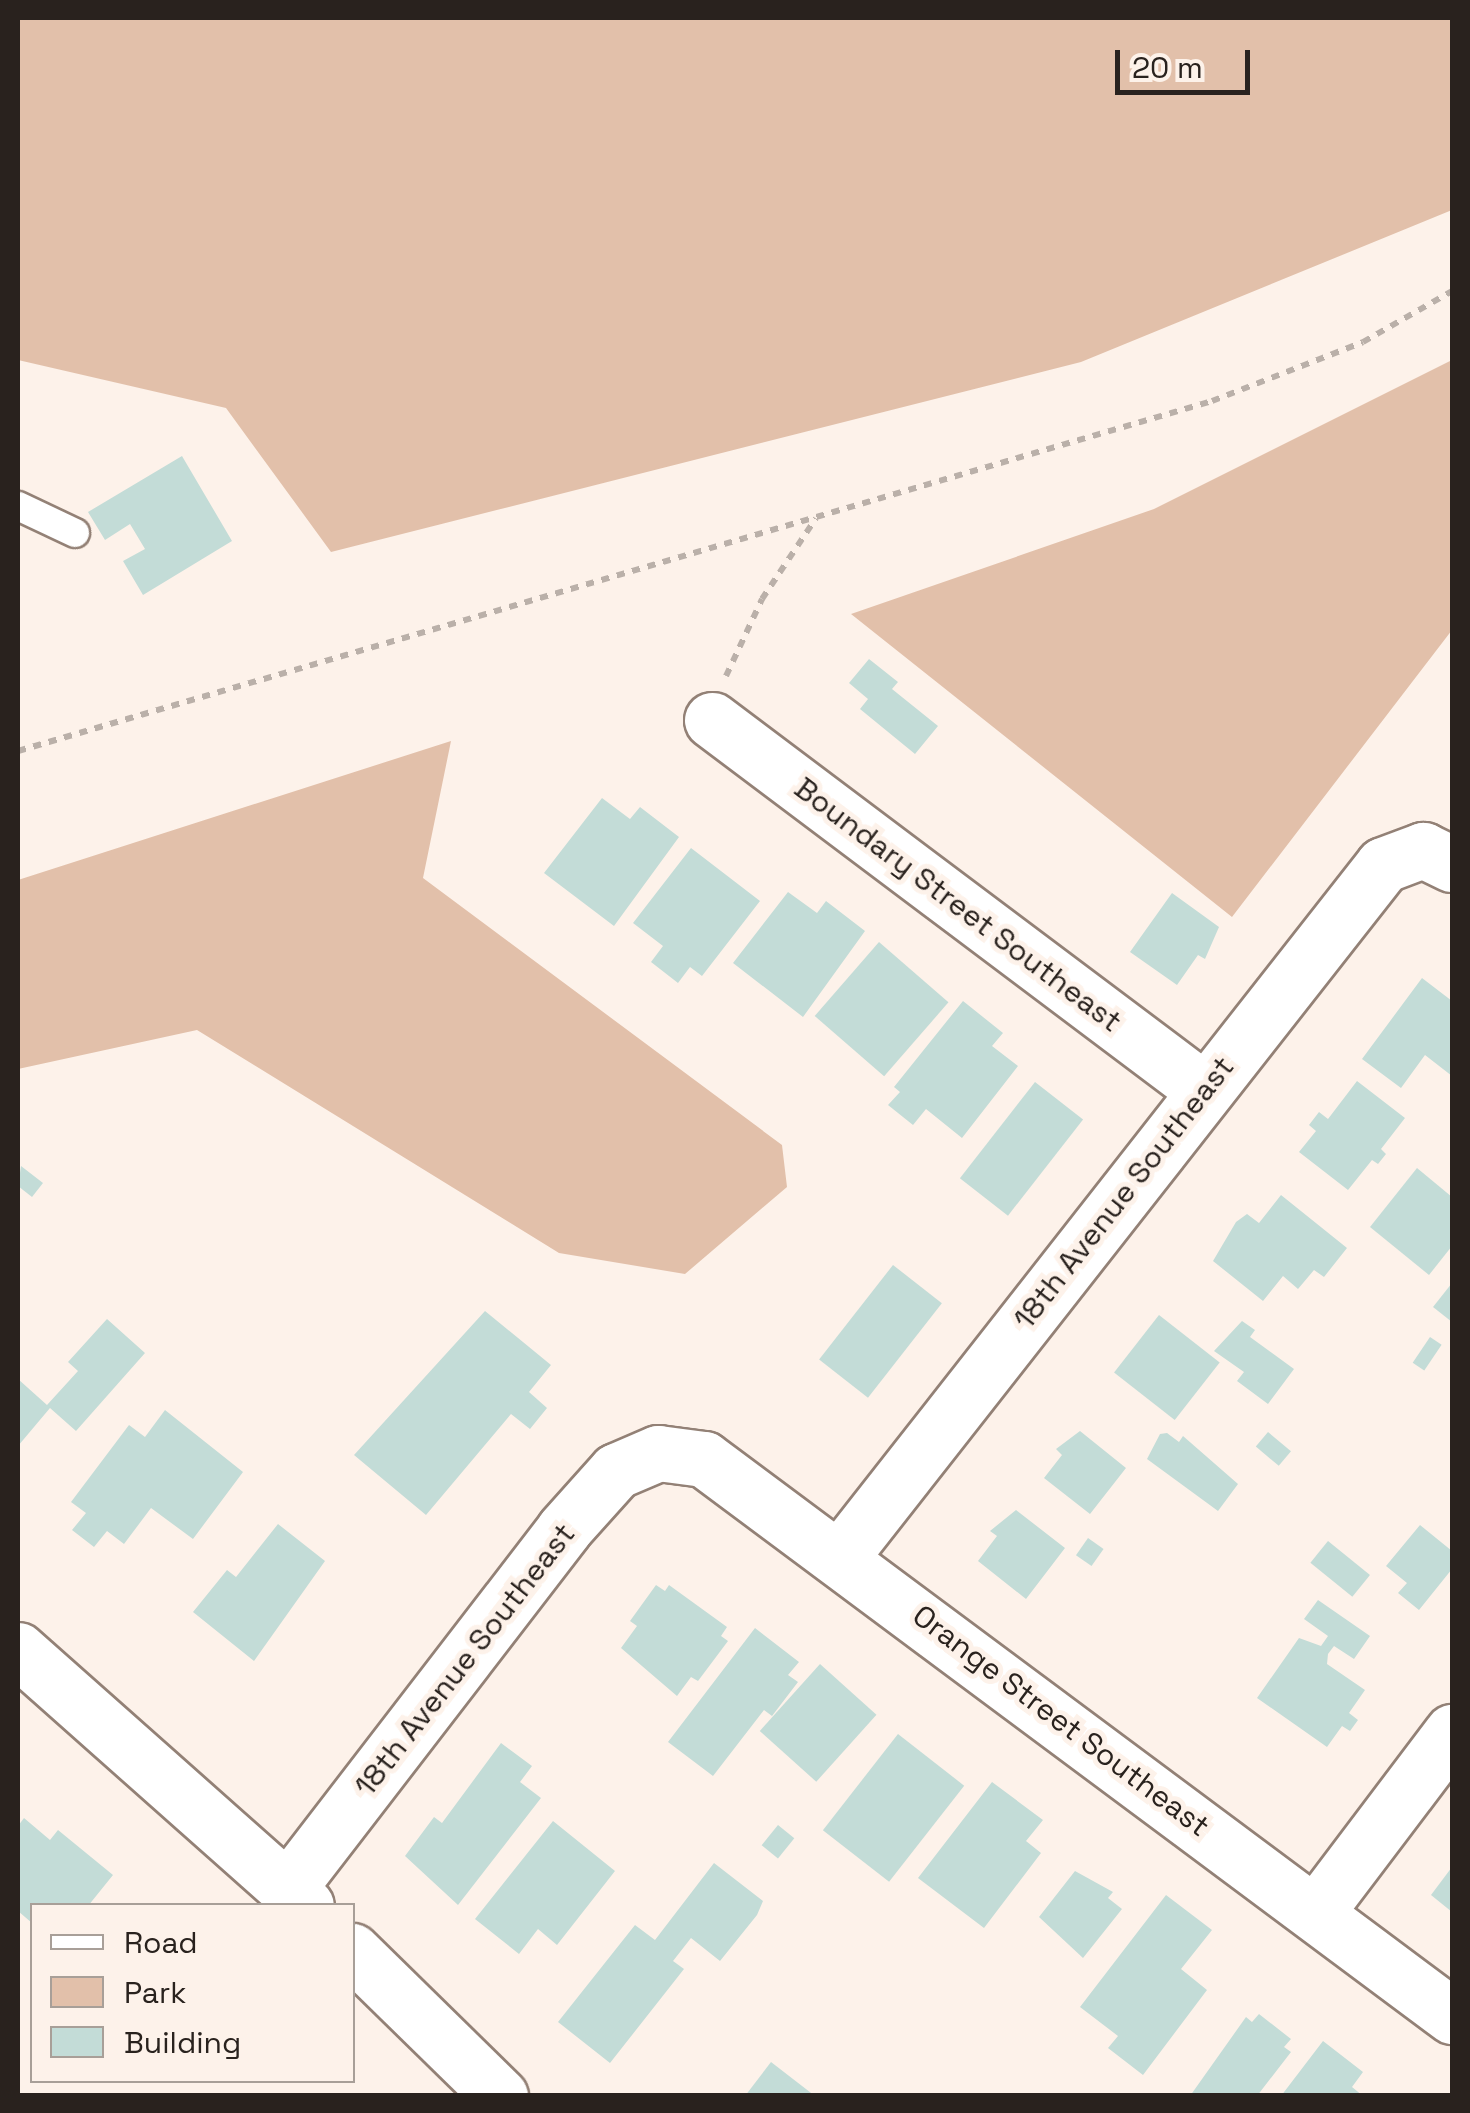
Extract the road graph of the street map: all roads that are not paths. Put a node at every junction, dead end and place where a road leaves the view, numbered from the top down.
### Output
1 (18, 506) edge
2 (75, 533) dead end
3 (712, 720) road end
4 (1438, 857) edge
5 (1204, 1090) junction
6 (658, 1453) joint
7 (841, 1556) junction
8 (18, 1650) edge
9 (1452, 1732) edge
10 (297, 1896) edge
11 (1316, 1912) junction
12 (355, 1954) edge
13 (1452, 2016) edge
14 (500, 2096) edge

1 - 2 lane
3 - 5 street, Boundary Street Southeast
4 - 5 street, 18th Avenue Southeast
5 - 7 street, 18th Avenue Southeast
6 - 7 street, Orange Street Southeast
6 - 10 street, 18th Avenue Southeast
7 - 11 street, Orange Street Southeast
8 - 10 street
9 - 11 street
11 - 13 street, Orange Street Southeast
12 - 14 street

